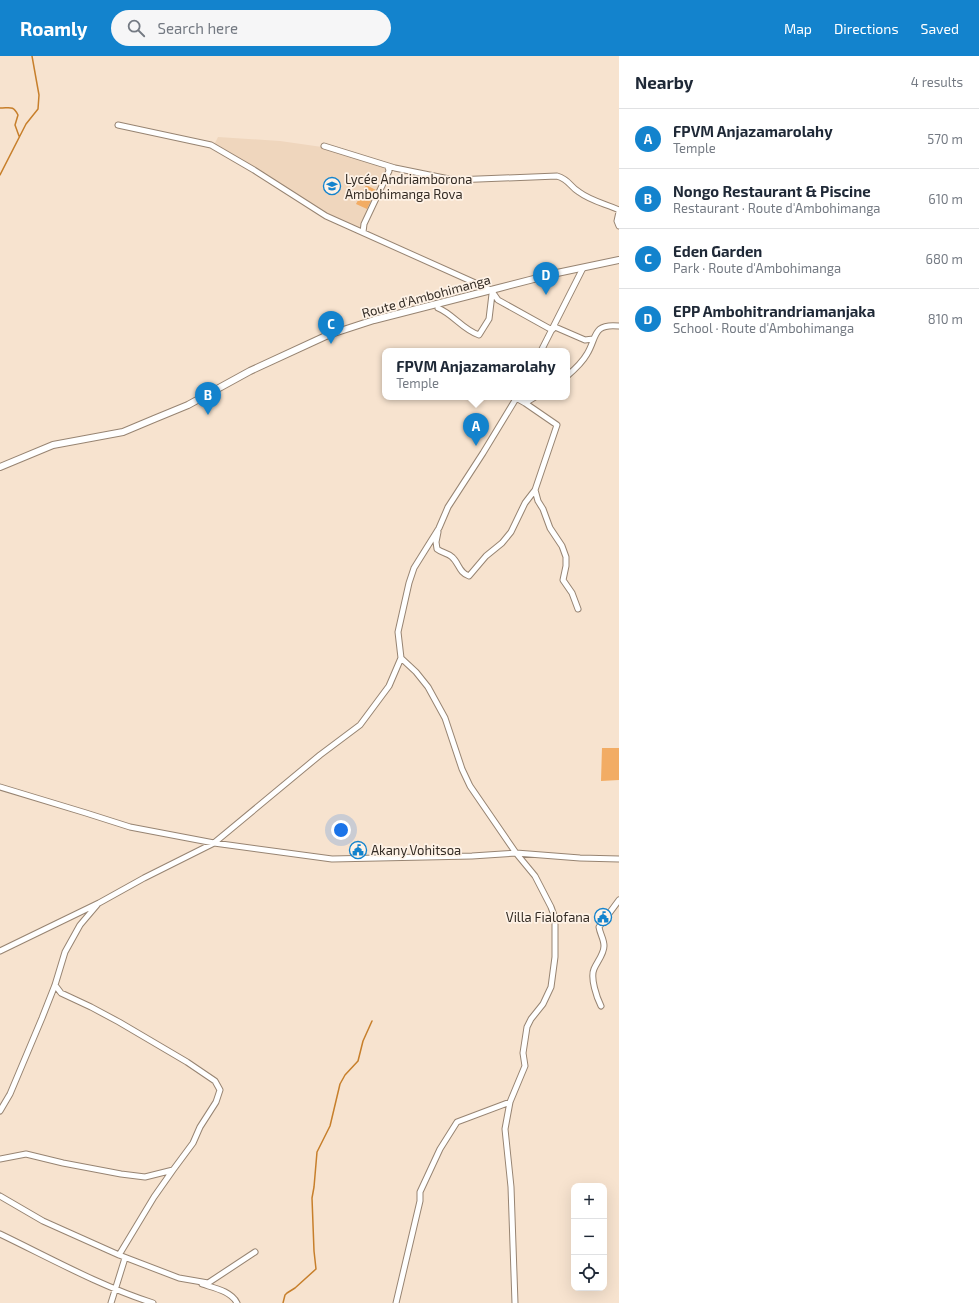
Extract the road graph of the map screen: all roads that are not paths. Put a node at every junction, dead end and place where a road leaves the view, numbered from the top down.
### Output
1 (118, 124) dead end
2 (324, 146) dead end
3 (388, 166) junction
4 (619, 211) edge
5 (619, 226) edge
6 (363, 232) junction
7 (619, 260) edge
8 (583, 268) junction
9 (492, 292) junction
10 (438, 308) dead end
11 (619, 326) edge
12 (552, 330) junction
13 (593, 339) junction
14 (543, 348) edge
15 (570, 373) edge
16 (516, 400) edge
17 (520, 400) edge
18 (530, 400) edge
19 (524, 403) junction
20 (0, 467) edge
21 (536, 490) junction
22 (439, 528) junction
23 (578, 609) dead end
24 (401, 658) junction
25 (0, 787) edge
26 (214, 843) junction
27 (516, 853) junction
28 (619, 858) edge
29 (619, 900) edge
30 (99, 903) junction
31 (0, 951) edge
32 (55, 985) junction
33 (601, 1006) dead end
34 (510, 1102) junction
35 (0, 1111) edge
36 (0, 1159) edge
37 (173, 1170) junction
38 (0, 1196) edge
39 (0, 1234) edge
40 (255, 1252) dead end
41 (119, 1255) junction
42 (125, 1258) junction
43 (195, 1281) junction
44 (116, 1288) junction
45 (111, 1303) edge
46 (152, 1303) edge
47 (237, 1303) edge
48 (396, 1303) edge
49 (515, 1303) edge

1 - 6 street
2 - 3 street
3 - 4 street
3 - 6 street
4 - 5 street
6 - 9 street
7 - 8 street, Route d'Ambohimanga
8 - 9 street, Route d'Ambohimanga
8 - 12 street
9 - 10 street
9 - 12 street
9 - 20 street, Route d'Ambohimanga
11 - 13 street
12 - 13 street
12 - 14 street
13 - 15 street
16 - 22 street
17 - 19 street
18 - 19 street
19 - 21 street
21 - 22 street
21 - 23 street
22 - 24 street
24 - 26 street
24 - 27 street
25 - 26 street
26 - 27 street
26 - 30 street
27 - 28 street
27 - 34 street
29 - 33 street
30 - 31 street
30 - 32 street
32 - 35 street
32 - 37 street
34 - 48 street
34 - 49 street
36 - 37 street
37 - 41 street
38 - 41 street
39 - 44 street
40 - 43 street
41 - 42 street
42 - 43 street
42 - 44 street
43 - 47 street
44 - 45 street
44 - 46 street

